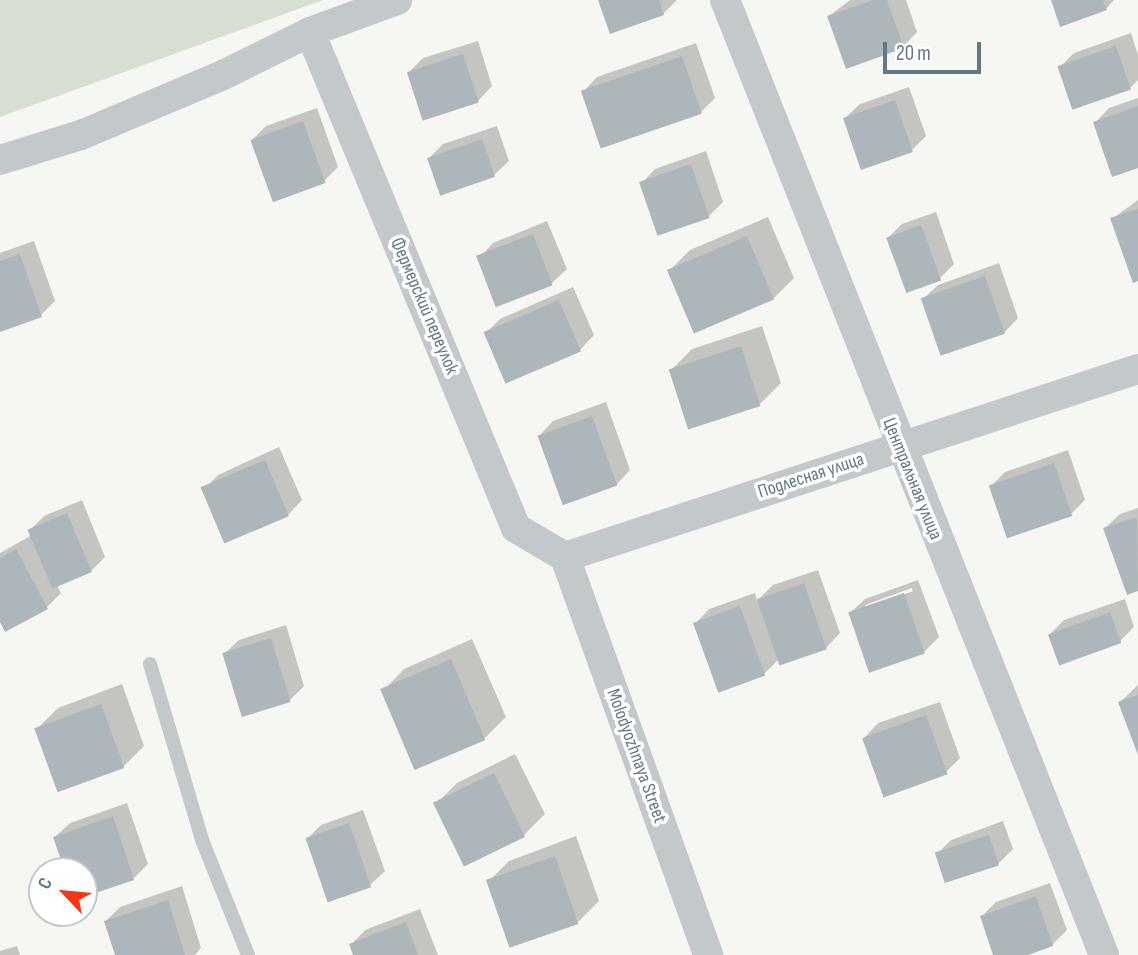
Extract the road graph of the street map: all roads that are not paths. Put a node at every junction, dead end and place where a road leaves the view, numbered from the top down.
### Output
1 (397, 0) edge
2 (725, 0) edge
3 (310, 32) junction
4 (0, 160) edge
5 (1138, 369) edge
6 (899, 447) junction
7 (565, 557) junction
8 (150, 664) dead end
9 (248, 955) edge
10 (708, 955) edge
11 (1104, 955) edge

1 - 3 street
2 - 6 street, Центральная улица
3 - 4 street
3 - 7 street, Фермерский переулок
5 - 6 street, Подлесная улица
6 - 7 street, Подлесная улица
6 - 11 street, Центральная улица
7 - 10 street, Molodyozhnaya Street
8 - 9 lane

